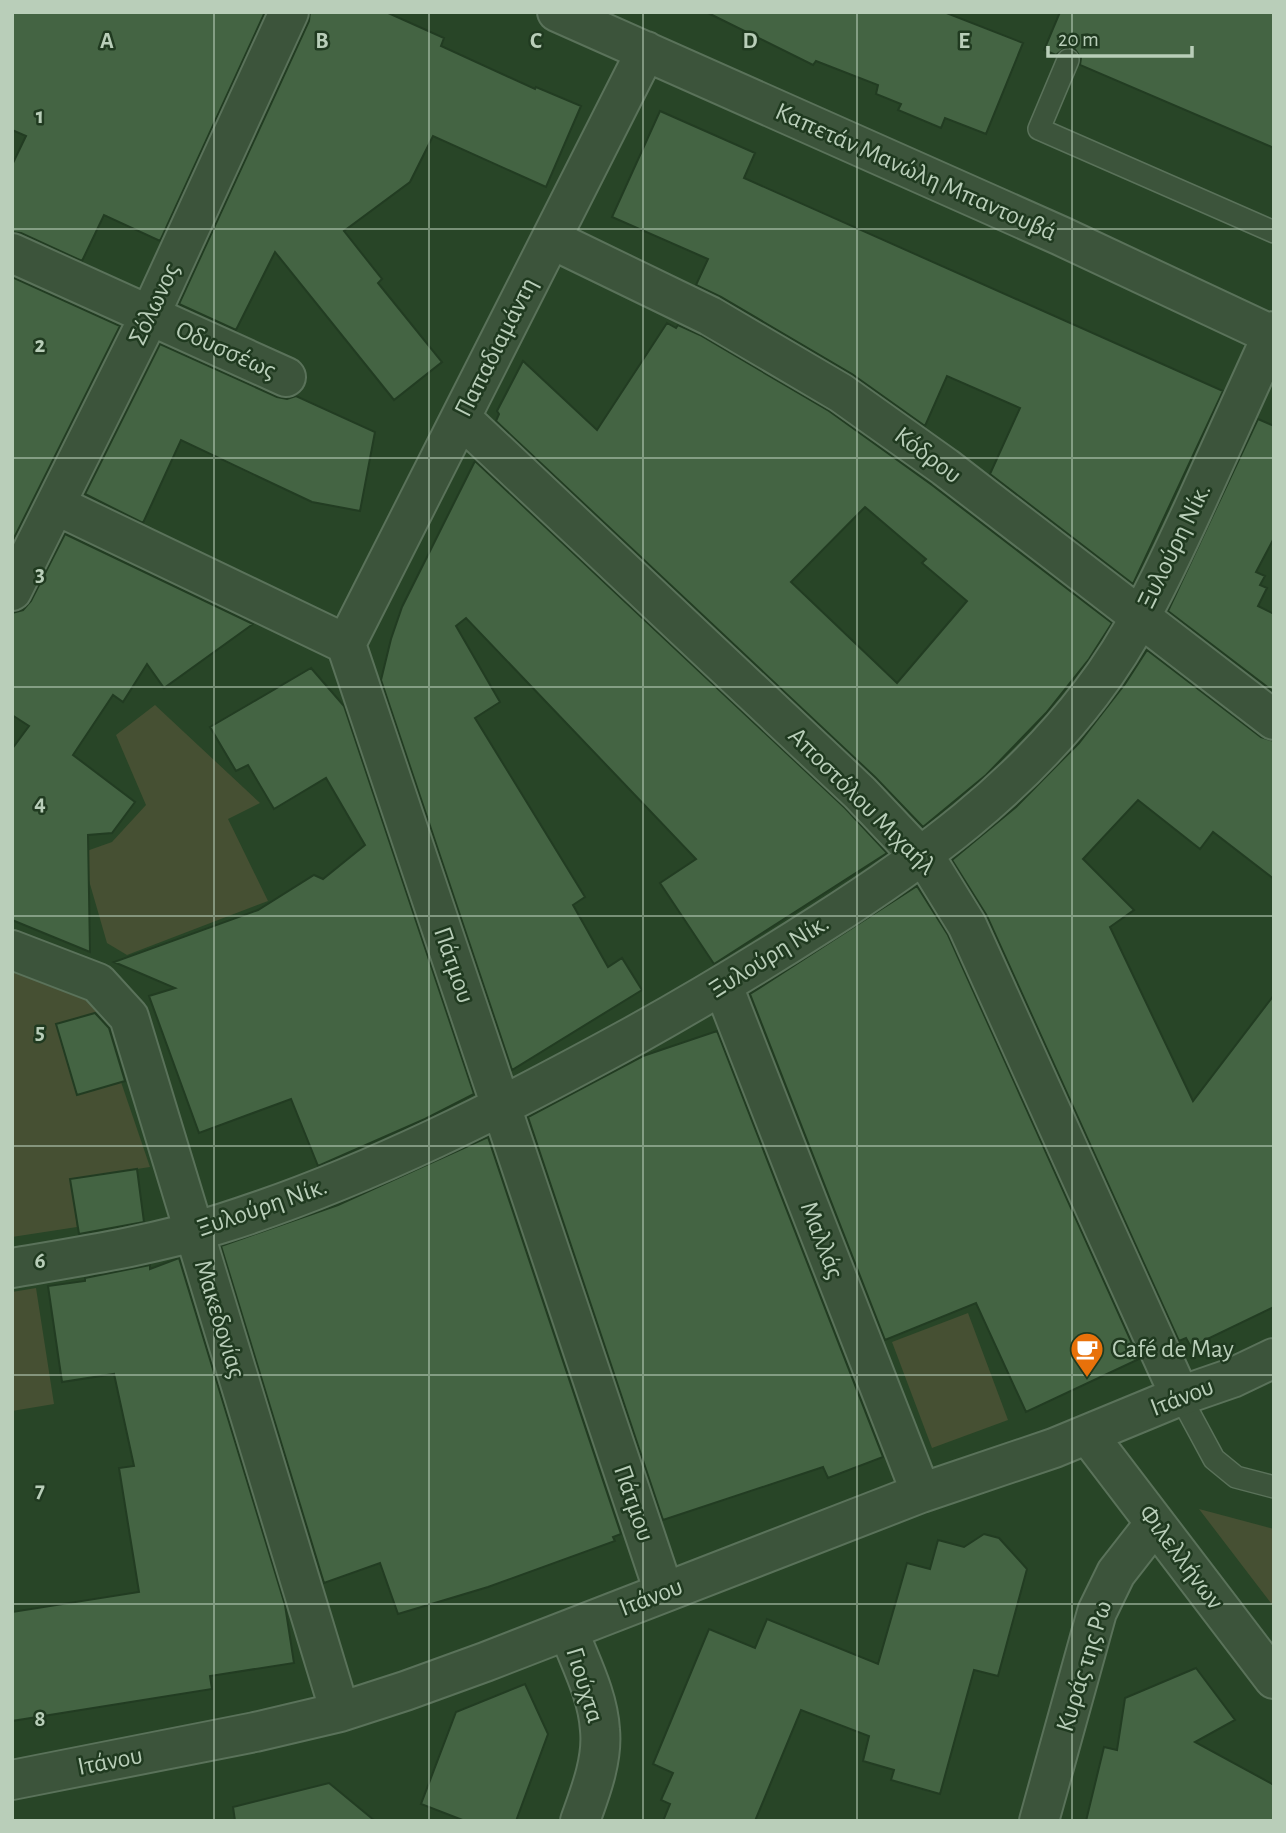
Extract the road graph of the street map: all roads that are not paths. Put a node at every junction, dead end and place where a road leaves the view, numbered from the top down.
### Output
1 (289, 12) edge
2 (557, 12) edge
3 (646, 51) junction
4 (1068, 60) dead end
5 (1274, 232) edge
6 (551, 239) junction
7 (12, 253) edge
8 (149, 317) junction
9 (1273, 334) edge
10 (286, 377) dead end
11 (461, 418) junction
12 (55, 505) junction
13 (12, 591) edge
14 (1140, 617) junction
15 (346, 644) junction
16 (1274, 720) edge
17 (922, 857) junction
18 (12, 950) edge
19 (723, 986) junction
20 (501, 1106) junction
21 (194, 1232) junction
22 (12, 1268) edge
23 (1274, 1358) edge
24 (1180, 1396) junction
25 (1088, 1435) junction
26 (1274, 1487) edge
27 (921, 1493) junction
28 (1156, 1523) junction
29 (664, 1592) junction
30 (568, 1630) junction
31 (1274, 1679) edge
32 (340, 1712) junction
33 (12, 1780) edge
34 (580, 1821) edge
35 (1039, 1821) edge

1 - 8 street, Σόλωνος
2 - 3 street, Καπετάν Μανώλη Μπαντουβά
3 - 6 street, Παπαδιαμάντη
3 - 9 street, Καπετάν Μανώλη Μπαντουβά
4 - 5 lane
6 - 11 street, Παπαδιαμάντη
6 - 14 street, Κόδρου
7 - 8 street, Οδυσσέως
8 - 10 street, Οδυσσέως
8 - 12 street, Σόλωνος
9 - 14 street, Ξυλούρη Νίκ.
11 - 15 street, Παπαδιαμάντη
11 - 17 street, Αποστόλου Μιχαήλ
12 - 13 street, Σόλωνος
12 - 15 street
14 - 16 street, Κόδρου
14 - 17 street, Ξυλούρη Νίκ.
15 - 20 street, Πάτμου
17 - 19 street, Ξυλούρη Νίκ.
17 - 24 street, Αποστόλου Μιχαήλ
18 - 21 street, Μακεδονίας
19 - 20 street, Ξυλούρη Νίκ.
19 - 27 street, Μαλλάς
20 - 21 street, Ξυλούρη Νίκ.
20 - 29 street, Πάτμου
21 - 22 street, Ξυλούρη Νίκ.
21 - 32 street, Μακεδονίας
23 - 24 street, Ιτάνου
24 - 25 street, Ιτάνου
24 - 26 lane
25 - 27 street, Ιτάνου
25 - 28 street, Φιλελλήνων
27 - 29 street, Ιτάνου
28 - 31 street, Φιλελλήνων
28 - 35 street, Κυράς της Ρω
29 - 30 street, Ιτάνου
30 - 32 street, Ιτάνου
30 - 34 street, Γιούχτα
32 - 33 street, Ιτάνου

